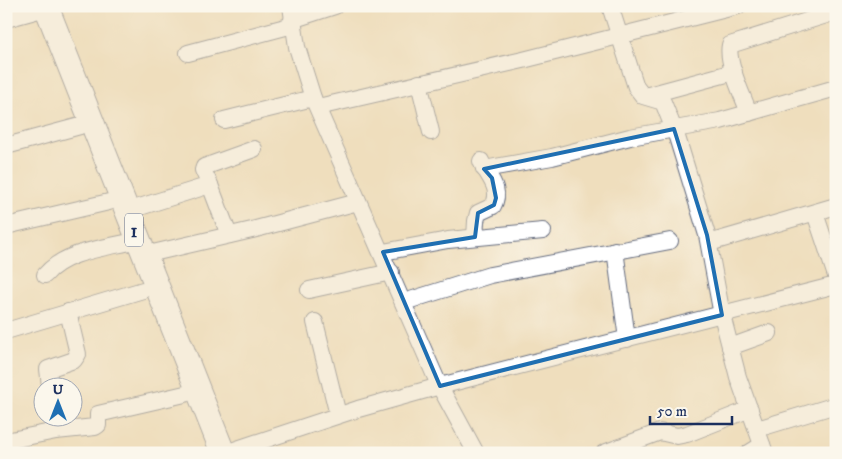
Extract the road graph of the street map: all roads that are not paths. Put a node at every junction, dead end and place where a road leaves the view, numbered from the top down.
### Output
1 (335, 6) edge
2 (610, 6) edge
3 (738, 6) edge
4 (43, 8) edge
5 (836, 12) edge
6 (292, 17) edge
7 (6, 19) edge
8 (620, 37) junction
9 (188, 53) dead end
10 (734, 72) junction
11 (419, 83) junction
12 (836, 88) edge
13 (643, 96) junction
14 (316, 103) junction
15 (749, 113) junction
16 (224, 120) dead end
17 (80, 126) junction
18 (674, 129) junction
19 (431, 132) dead end
20 (6, 146) edge
21 (254, 149) dead end
22 (210, 185) junction
23 (114, 197) junction
24 (358, 202) junction
25 (836, 206) edge
26 (815, 212) junction
27 (6, 226) edge
28 (543, 232) dead end
29 (229, 235) junction
30 (475, 237) junction
31 (670, 241) dead end
32 (709, 243) junction
33 (615, 250) junction
34 (383, 252) junction
35 (140, 263) junction
36 (391, 272) junction
37 (46, 275) dead end
38 (836, 276) edge
39 (836, 285) edge
40 (309, 290) dead end
41 (404, 302) junction
42 (68, 312) junction
43 (722, 315) junction
44 (314, 322) dead end
45 (6, 331) edge
46 (770, 333) dead end
47 (170, 339) junction
48 (627, 339) junction
49 (730, 347) junction
50 (49, 376) edge
51 (440, 386) junction
52 (185, 394) junction
53 (836, 406) edge
54 (750, 409) junction
55 (338, 415) junction
56 (49, 426) edge
57 (82, 426) edge
58 (757, 429) junction
59 (6, 441) edge
60 (759, 450) edge
61 (208, 453) edge
62 (224, 453) edge
63 (476, 453) edge
64 (604, 453) edge

1 - 6 street
2 - 8 street
3 - 8 street
4 - 7 street
4 - 17 highway, 1
4 - 23 highway, 1
5 - 10 street
6 - 9 street
6 - 14 street
8 - 11 street
8 - 13 street
10 - 13 street
10 - 15 street
11 - 14 street
11 - 19 street
12 - 15 street
13 - 18 street
14 - 16 street
14 - 24 street
15 - 18 street
17 - 20 street
17 - 23 highway, 1
18 - 30 street
18 - 32 street
21 - 22 street
22 - 23 street
22 - 29 street
23 - 27 street
23 - 35 highway, 1
24 - 29 street
24 - 34 street
25 - 26 street
26 - 32 street
26 - 38 street
28 - 30 street
29 - 35 street
30 - 34 street
31 - 33 street
32 - 43 street
33 - 41 street
33 - 48 street
34 - 36 street
35 - 37 street
35 - 42 street
35 - 47 highway, 1
36 - 40 street
36 - 41 street
39 - 43 street
41 - 51 street
42 - 45 street
42 - 50 street
43 - 48 street
43 - 49 street
44 - 55 street
46 - 49 street
47 - 52 highway, 1
47 - 62 highway, 1
48 - 51 street
49 - 54 street
51 - 55 street
51 - 63 street
52 - 57 street
52 - 61 highway, 1
53 - 58 street
54 - 58 street
54 - 64 street
55 - 62 street
56 - 59 street
58 - 60 street

